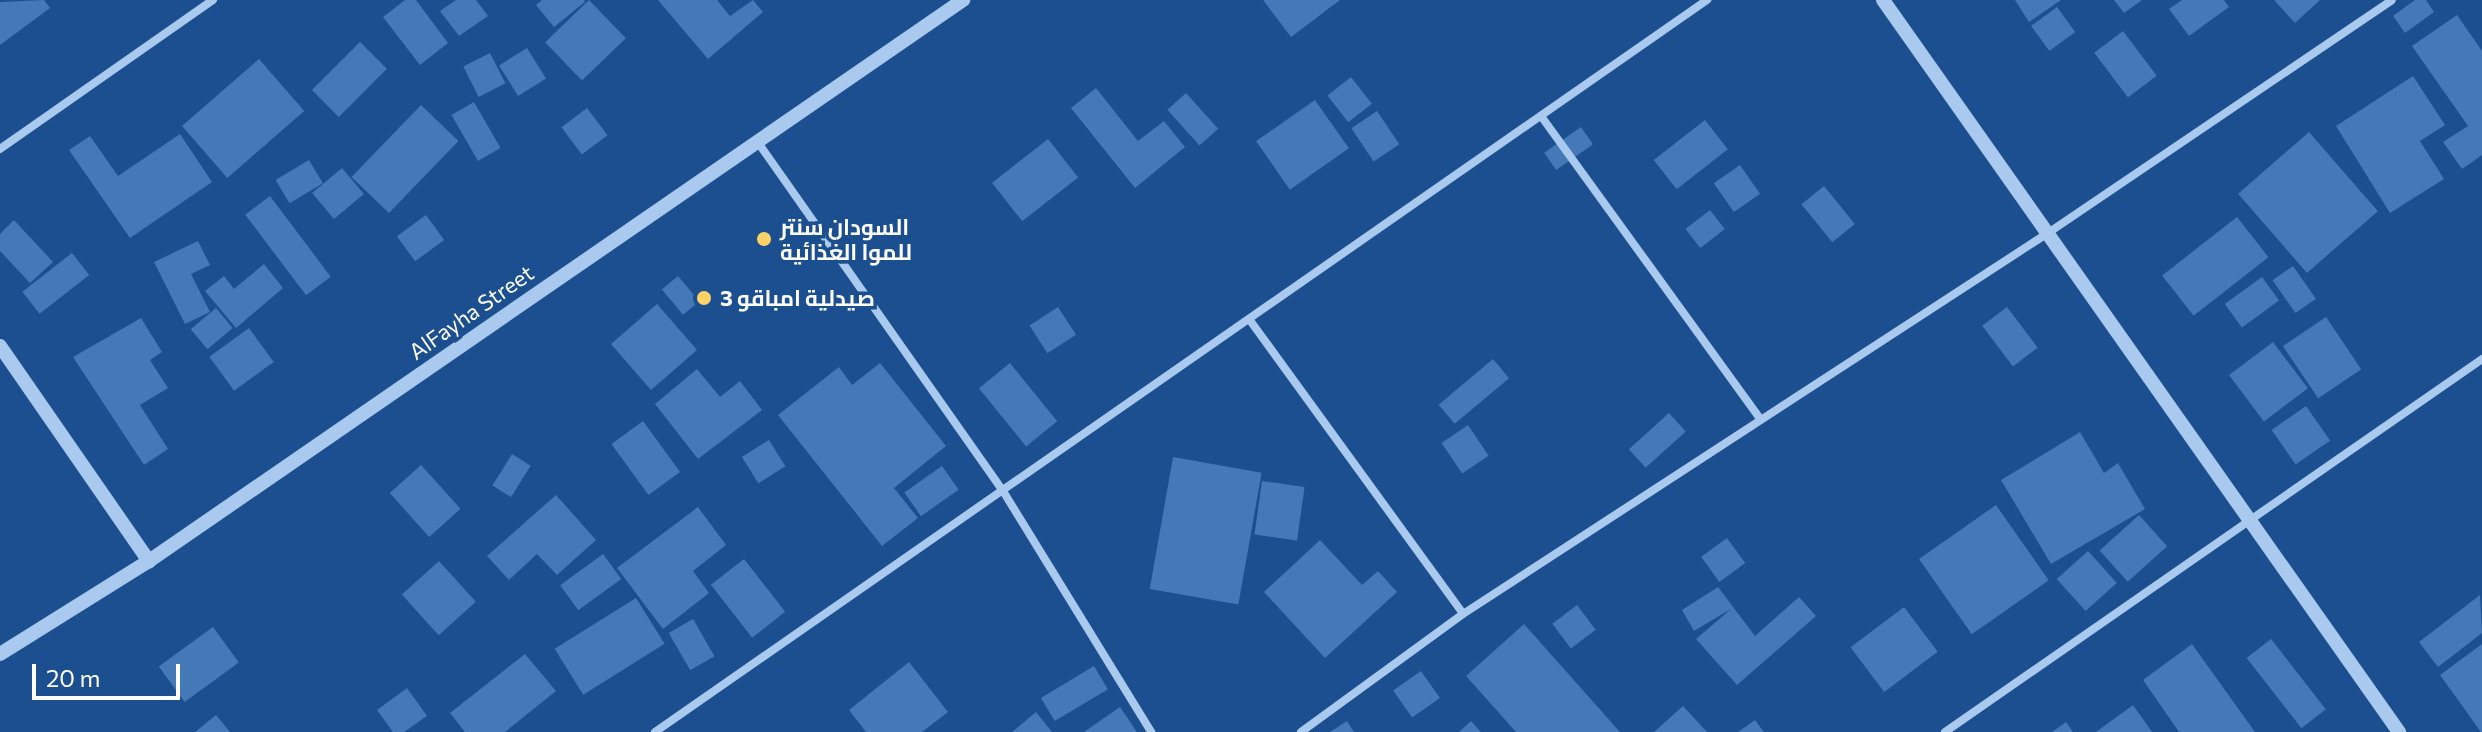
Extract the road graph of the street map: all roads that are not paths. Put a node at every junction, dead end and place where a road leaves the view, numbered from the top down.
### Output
1 (213, 0) edge
2 (1707, 0) edge
3 (1883, 0) edge
4 (2392, 0) edge
5 (954, 3) edge
6 (1541, 116) junction
7 (757, 141) junction
8 (0, 149) edge
9 (2048, 233) junction
10 (1249, 319) junction
11 (0, 346) edge
12 (2482, 359) edge
13 (1759, 417) junction
14 (1003, 491) junction
15 (2250, 518) junction
16 (149, 561) junction
17 (1463, 614) junction
18 (0, 654) edge
19 (655, 732) edge
20 (1151, 732) edge
21 (1301, 732) edge
22 (1945, 732) edge
23 (2399, 732) edge

1 - 8 street
2 - 6 street
3 - 9 street
4 - 9 street
5 - 7 street, AlFayha Street
6 - 10 street
6 - 13 street
7 - 14 street
7 - 16 street, AlFayha Street
9 - 13 street
9 - 15 street
10 - 14 street
10 - 17 street
11 - 16 street
12 - 15 street
13 - 17 street
14 - 19 street
14 - 20 street
15 - 22 street
15 - 23 street
16 - 18 street, AlFayha Street
17 - 21 street

